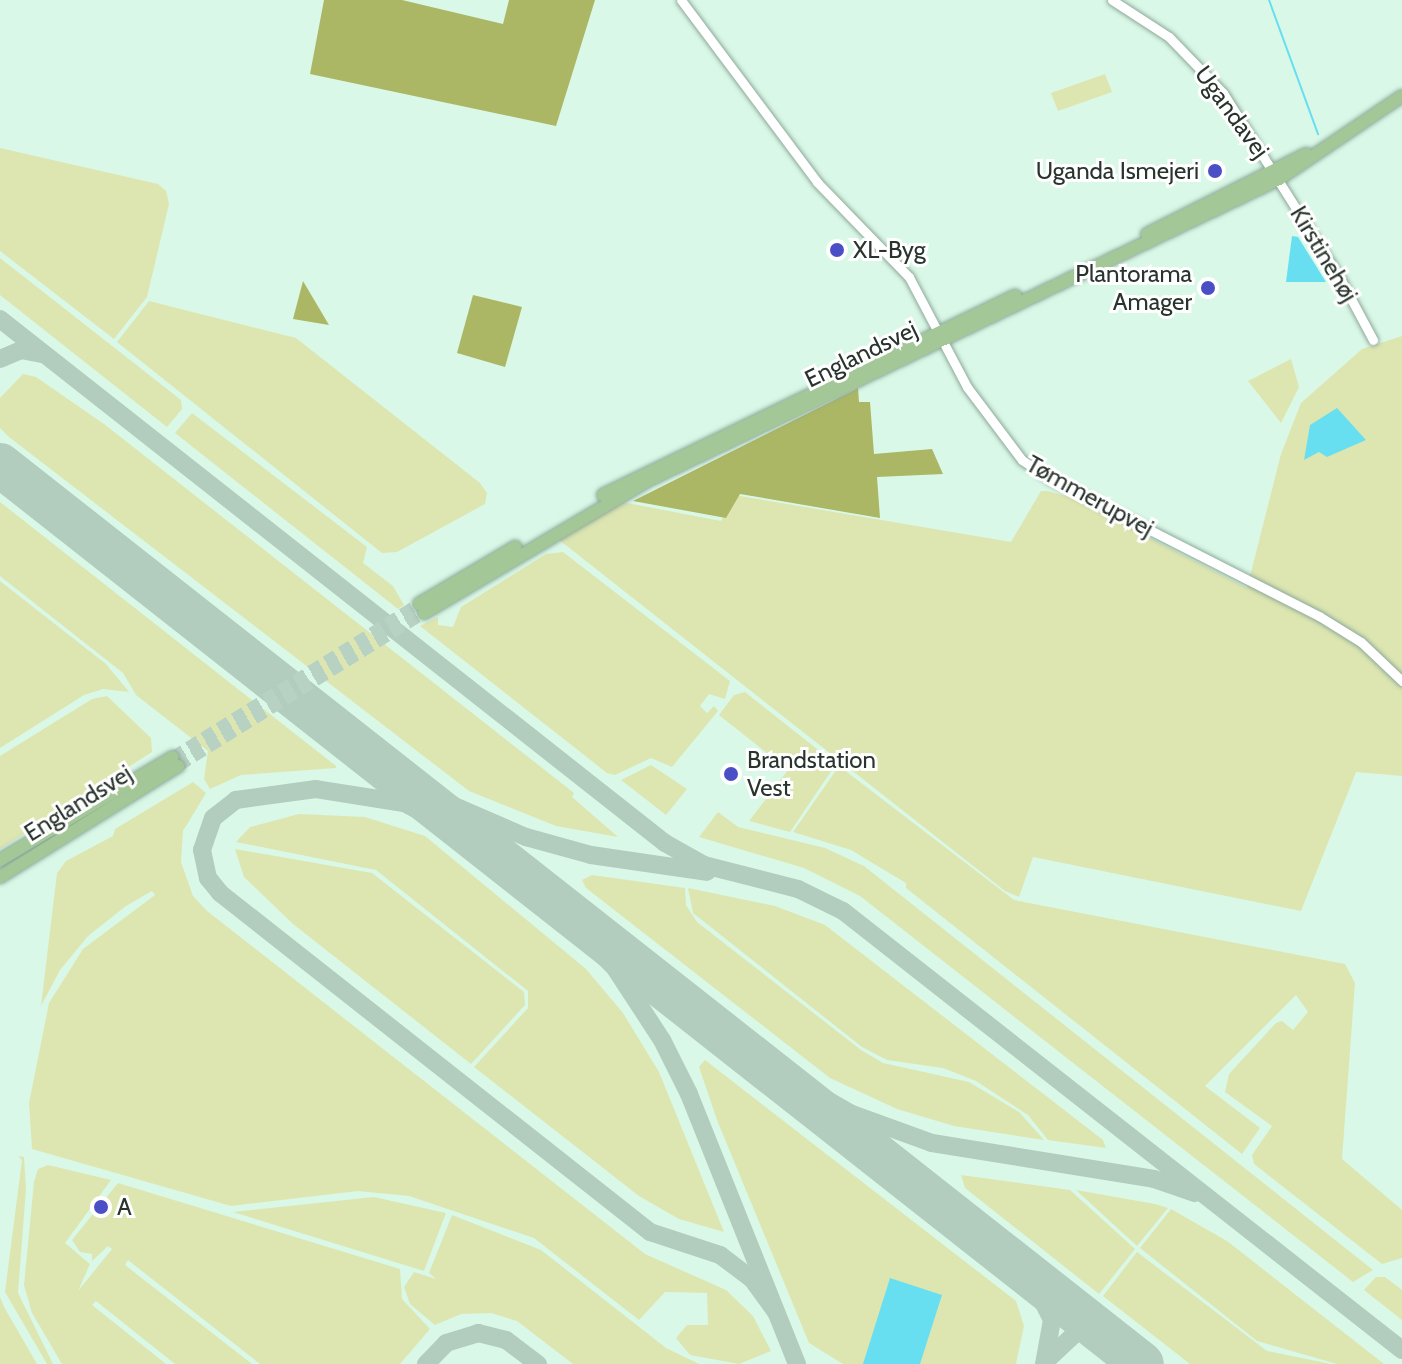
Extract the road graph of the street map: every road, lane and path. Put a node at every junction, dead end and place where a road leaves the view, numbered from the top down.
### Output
1 (681, 0) edge
2 (1112, 0) edge
3 (1402, 96) edge
4 (1276, 174) junction
5 (938, 337) junction
6 (1373, 340) dead end
7 (422, 608) tunnel mouth
8 (1402, 681) edge
9 (0, 860) edge
10 (0, 877) edge

1 - 5 street, Tømmerupvej
2 - 4 street, Ugandavej
3 - 4 main road, Englandsvej
4 - 5 main road, Englandsvej
4 - 6 street, Kirstinehøj
5 - 7 main road, Englandsvej
5 - 8 street, Tømmerupvej
9 - 10 main road, Englandsvej

